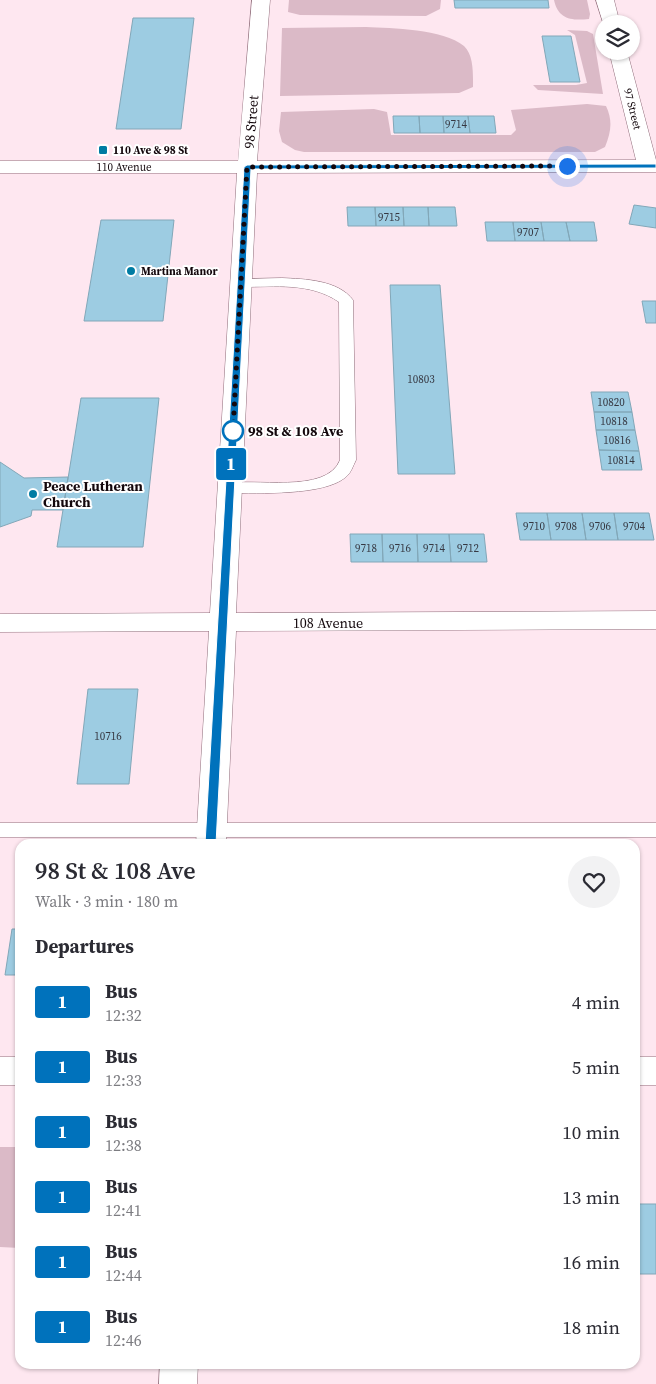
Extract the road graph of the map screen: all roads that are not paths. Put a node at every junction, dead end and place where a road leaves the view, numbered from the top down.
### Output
1 (261, 0) edge
2 (605, 0) edge
3 (609, 15) edge
4 (621, 60) edge
5 (652, 166) edge
6 (0, 167) edge
7 (247, 167) junction
8 (242, 283) junction
9 (229, 488) junction
10 (656, 620) edge
11 (0, 623) edge
12 (222, 624) junction
13 (0, 830) edge
14 (656, 830) edge
15 (211, 837) edge
16 (0, 1071) edge
17 (15, 1071) edge
18 (640, 1071) edge
19 (656, 1071) edge
20 (179, 1369) edge
21 (178, 1384) edge

1 - 7 street, 98 Street
2 - 3 street
4 - 5 street, 97 Street
5 - 7 street, 110 Avenue
6 - 7 street, 110 Avenue
7 - 8 street, 98 Street
8 - 9 street, 98 Street
8 - 9 lane
9 - 12 street, 98 Street
10 - 12 street, 108 Avenue
11 - 12 street, 108 Avenue
12 - 15 street, 98 Street
13 - 15 lane
14 - 15 lane
16 - 17 street
18 - 19 street
20 - 21 street

